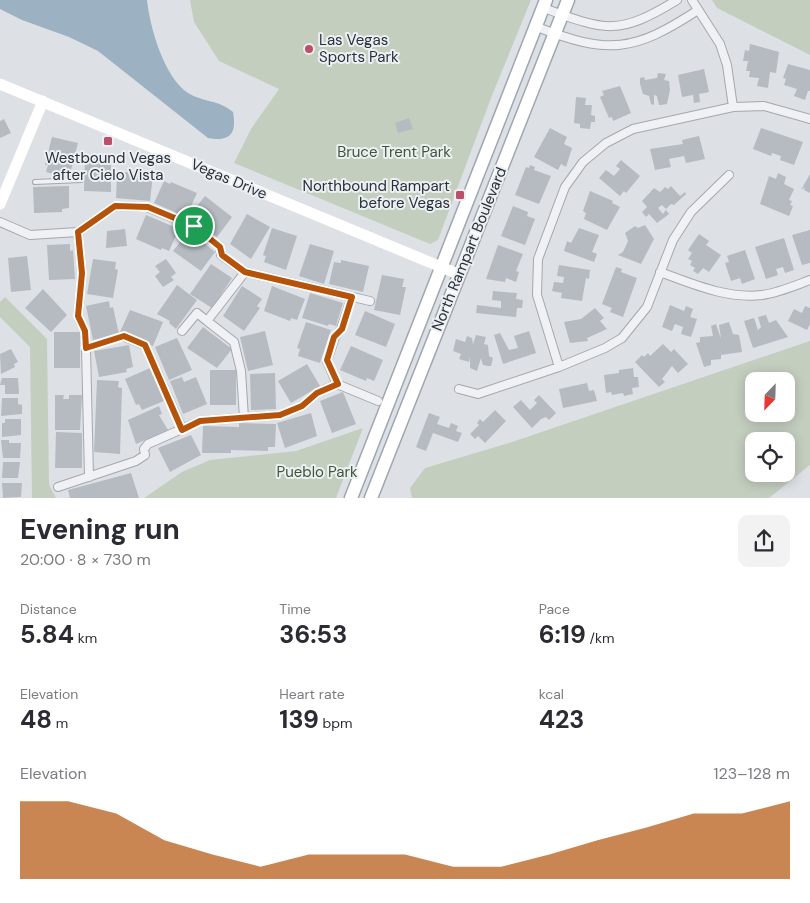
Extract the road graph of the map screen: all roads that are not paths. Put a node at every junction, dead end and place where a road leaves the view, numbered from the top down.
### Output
1 (568, 0) edge
2 (676, 0) edge
3 (692, 0) edge
4 (545, 4) edge
5 (698, 10) junction
6 (562, 15) junction
7 (537, 27) junction
8 (555, 34) junction
9 (0, 84) edge
10 (43, 101) junction
11 (734, 107) junction
12 (810, 119) edge
13 (729, 175) dead end
14 (81, 180) dead end
15 (35, 182) dead end
16 (0, 204) edge
17 (0, 222) edge
18 (78, 232) junction
19 (442, 268) junction
20 (245, 272) junction
21 (660, 272) junction
22 (458, 274) junction
23 (810, 280) edge
24 (352, 297) junction
25 (370, 301) dead end
26 (207, 321) junction
27 (182, 331) dead end
28 (86, 348) junction
29 (559, 367) junction
30 (338, 384) junction
31 (459, 389) dead end
32 (383, 403) junction
33 (244, 418) junction
34 (182, 430) junction
35 (89, 478) junction
36 (58, 488) dead end
37 (352, 496) edge
38 (371, 498) edge

1 - 6 main road, North Rampart Boulevard
2 - 6 street
3 - 5 street
4 - 6 street
4 - 7 main road, North Rampart Boulevard
5 - 8 street
5 - 11 street
6 - 8 main road, North Rampart Boulevard
7 - 8 street
7 - 19 main road, North Rampart Boulevard
8 - 22 main road, North Rampart Boulevard
9 - 10 main road, Vegas Drive
10 - 16 main road
10 - 19 main road, Vegas Drive
11 - 12 street
11 - 29 street
13 - 21 street
14 - 15 lane
17 - 18 street
18 - 20 street
18 - 28 street
19 - 22 main road, Vegas Drive
19 - 32 main road, North Rampart Boulevard
20 - 24 street
20 - 26 street
21 - 23 street
21 - 29 street
22 - 38 main road, North Rampart Boulevard
24 - 25 street
24 - 30 street
26 - 27 street
26 - 33 street
28 - 34 street
28 - 35 street
29 - 31 street
30 - 32 street
30 - 33 street
32 - 37 main road, North Rampart Boulevard
33 - 34 street
34 - 35 street
35 - 36 street

